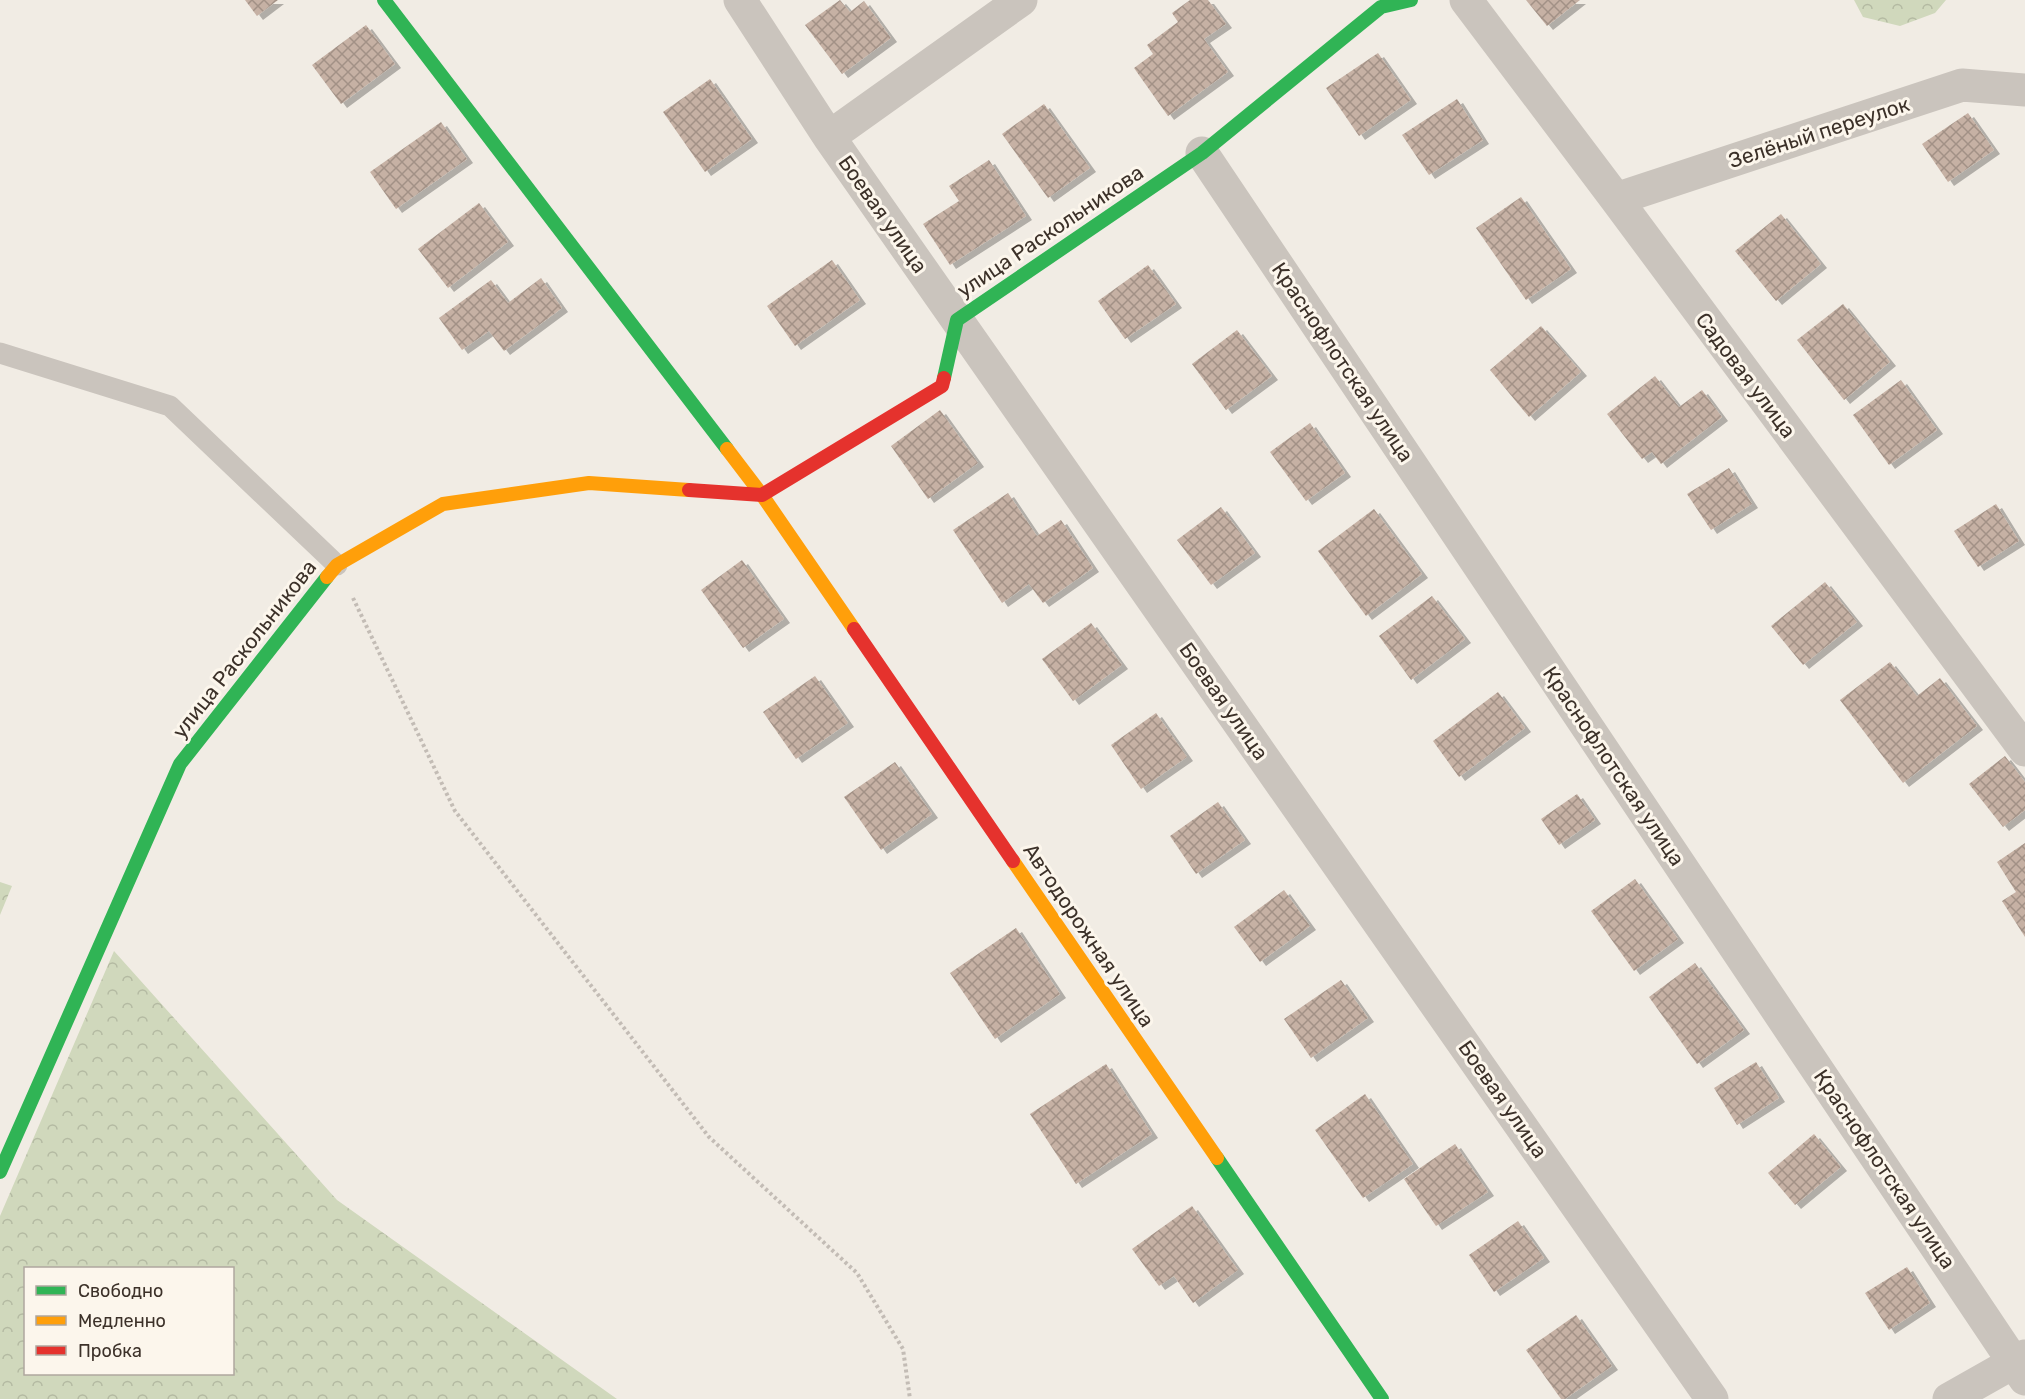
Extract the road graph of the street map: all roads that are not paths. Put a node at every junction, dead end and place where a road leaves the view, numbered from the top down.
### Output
1 (384, 0) edge
2 (741, 0) edge
3 (1021, 0) edge
4 (1411, 0) edge
5 (1466, 0) edge
6 (2025, 90) edge
7 (829, 137) junction
8 (1202, 153) junction
9 (1616, 199) junction
10 (957, 320) junction
11 (0, 352) edge
12 (762, 495) junction
13 (337, 565) junction
14 (2025, 750) edge
15 (0, 1172) edge
16 (2021, 1365) edge
17 (1382, 1399) edge
18 (1712, 1399) edge
19 (1949, 1399) edge

1 - 12 street, Автодорожная улица
2 - 7 street, Боевая улица
3 - 7 street
4 - 8 street, улица Раскольникова
5 - 9 street, Садовая улица
6 - 9 street, Зелёный переулок
7 - 10 street, Боевая улица
8 - 10 street, улица Раскольникова
8 - 16 street, Краснофлотская улица
9 - 14 street, Садовая улица
10 - 12 street, улица Раскольникова
10 - 18 street, Боевая улица
11 - 13 lane
12 - 13 street, улица Раскольникова
12 - 17 street, Автодорожная улица
13 - 15 street, улица Раскольникова
16 - 19 street

